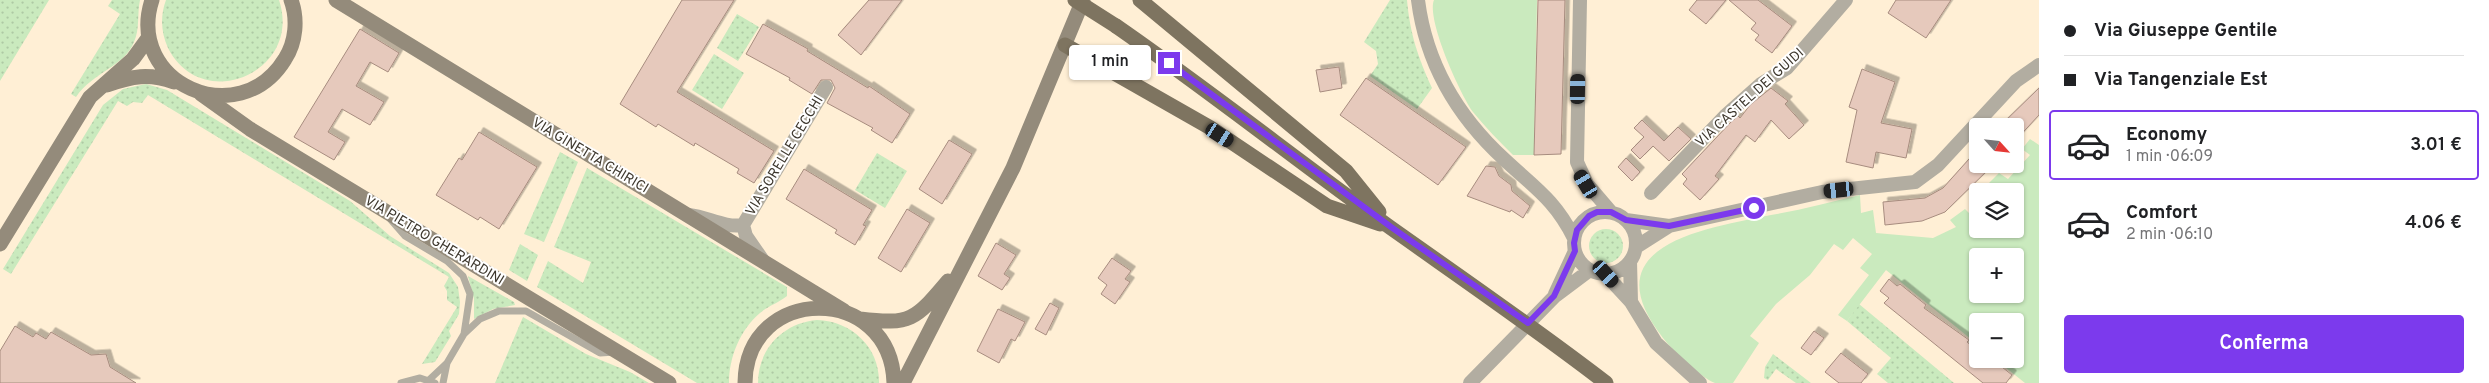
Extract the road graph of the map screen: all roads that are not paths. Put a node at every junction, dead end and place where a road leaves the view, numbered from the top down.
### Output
1 (152, 0) edge
2 (291, 0) edge
3 (336, 0) edge
4 (1075, 0) edge
5 (1083, 0) edge
6 (1140, 0) edge
7 (1418, 0) edge
8 (1580, 0) edge
9 (1846, 0) edge
10 (149, 37) junction
11 (1064, 45) junction
12 (2039, 65) edge
13 (181, 85) junction
14 (826, 87) dead end
15 (99, 88) junction
16 (201, 94) junction
17 (1651, 193) dead end
18 (379, 208) junction
19 (1611, 212) junction
20 (689, 216) junction
21 (1626, 220) junction
22 (743, 225) junction
23 (1669, 226) junction
24 (1391, 227) junction
25 (0, 244) edge
26 (1575, 245) junction
27 (1636, 247) junction
28 (1630, 261) junction
29 (764, 262) junction
30 (962, 265) junction
31 (1590, 270) junction
32 (1606, 274) junction
33 (1554, 296) junction
34 (1631, 302) junction
35 (844, 311) junction
36 (859, 318) junction
37 (1528, 323) junction
38 (464, 334) junction
39 (618, 352) junction
40 (447, 363) junction
41 (432, 381) edge
42 (401, 383) edge
43 (443, 383) edge
44 (669, 383) edge
45 (745, 383) edge
46 (894, 383) edge
47 (903, 383) edge
48 (1470, 383) edge
49 (1606, 383) edge
50 (1700, 383) edge

1 - 10 main road
2 - 16 main road
3 - 20 main road, VIA GINETTA CHIRICI
4 - 24 main road, bridge
5 - 11 main road
6 - 24 main road
7 - 26 street
8 - 19 street
9 - 17 street, VIA CASTEL DEI GUIDI
10 - 13 main road
10 - 15 main road
11 - 24 main road
11 - 30 main road
12 - 23 street
13 - 15 main road
13 - 16 main road
14 - 22 street, VIA SORELLE CECCHI
15 - 25 main road
16 - 18 main road, VIA PIETRO GHERARDINI
18 - 38 lane
18 - 39 main road, VIA PIETRO GHERARDINI
19 - 21 street
19 - 26 street
20 - 22 street
20 - 29 main road, VIA GINETTA CHIRICI
21 - 23 street
21 - 27 street
22 - 29 street
23 - 27 street
24 - 37 main road
26 - 31 street
26 - 33 street
27 - 28 street
28 - 32 street
28 - 34 street
29 - 35 main road, VIA GINETTA CHIRICI
30 - 36 main road
30 - 47 main road
31 - 32 street
31 - 33 street
32 - 34 street
33 - 37 street
34 - 50 street
35 - 36 main road
35 - 45 main road
36 - 46 main road
37 - 48 street
37 - 49 main road
38 - 39 lane
38 - 40 lane
39 - 44 main road, VIA PIETRO GHERARDINI
40 - 41 lane
40 - 43 lane
41 - 42 lane

